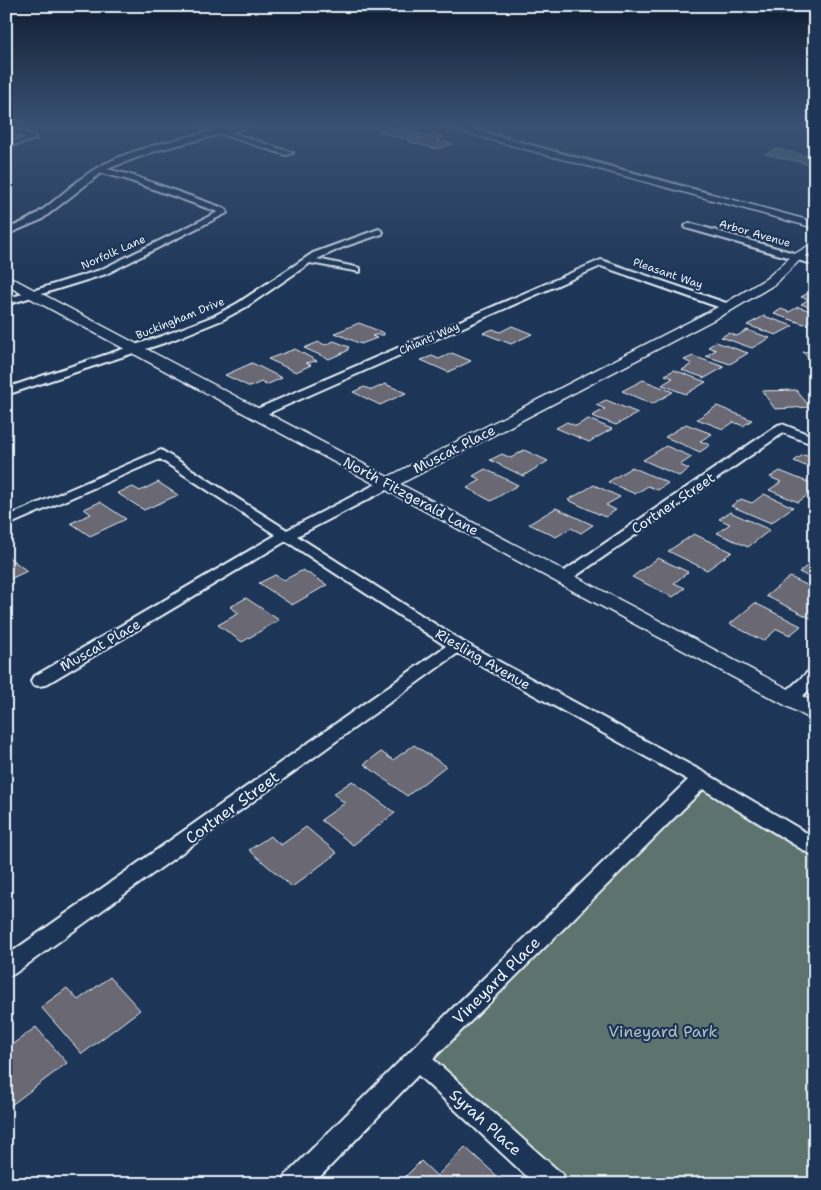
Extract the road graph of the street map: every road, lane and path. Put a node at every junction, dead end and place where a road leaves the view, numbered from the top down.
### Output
1 (88, 180) edge
2 (135, 180) edge
3 (648, 180) edge
4 (674, 180) edge
5 (815, 217) edge
6 (815, 225) edge
7 (690, 226) dead end
8 (6, 232) edge
9 (378, 232) dead end
10 (815, 245) edge
11 (797, 257) junction
12 (309, 260) junction
13 (815, 262) edge
14 (601, 263) joint
15 (357, 270) dead end
16 (6, 280) edge
17 (34, 294) junction
18 (6, 302) edge
19 (728, 307) junction
20 (136, 348) junction
21 (6, 392) edge
22 (256, 414) junction
23 (815, 441) edge
24 (387, 484) junction
25 (6, 522) edge
26 (285, 536) junction
27 (565, 577) junction
28 (457, 646) junction
29 (815, 675) edge
30 (39, 681) dead end
31 (789, 698) junction
32 (815, 712) edge
33 (701, 779) junction
34 (815, 848) edge
35 (6, 968) edge
36 (417, 1059) junction
37 (295, 1184) edge
38 (554, 1184) edge

1 - 8 street
2 - 17 street, Norfolk Lane
3 - 6 street
4 - 5 street
7 - 11 street, Arbor Avenue
9 - 12 street, Buckingham Drive
10 - 11 street, Muscat Place
11 - 13 street, Arbor Avenue
11 - 19 street, Muscat Place
12 - 15 street
12 - 20 street, Buckingham Drive
14 - 19 street, Pleasant Way
14 - 22 street, Chianti Way
16 - 17 street, North Fitzgerald Lane
17 - 18 street, Norfolk Lane
17 - 20 street, North Fitzgerald Lane
19 - 24 street, Muscat Place
20 - 21 street, Buckingham Drive
20 - 22 street, North Fitzgerald Lane
22 - 24 street, North Fitzgerald Lane
23 - 27 street, Cortner Street
24 - 26 street, Muscat Place
24 - 27 street, North Fitzgerald Lane
25 - 26 street, Riesling Avenue
26 - 28 street, Riesling Avenue
26 - 30 street, Muscat Place
27 - 31 street, North Fitzgerald Lane
28 - 33 street, Riesling Avenue
28 - 35 street, Cortner Street
29 - 31 street
31 - 32 street, North Fitzgerald Lane
33 - 34 street, Riesling Avenue
33 - 36 street, Vineyard Place
36 - 37 street, Vineyard Place
36 - 38 street, Syrah Place

